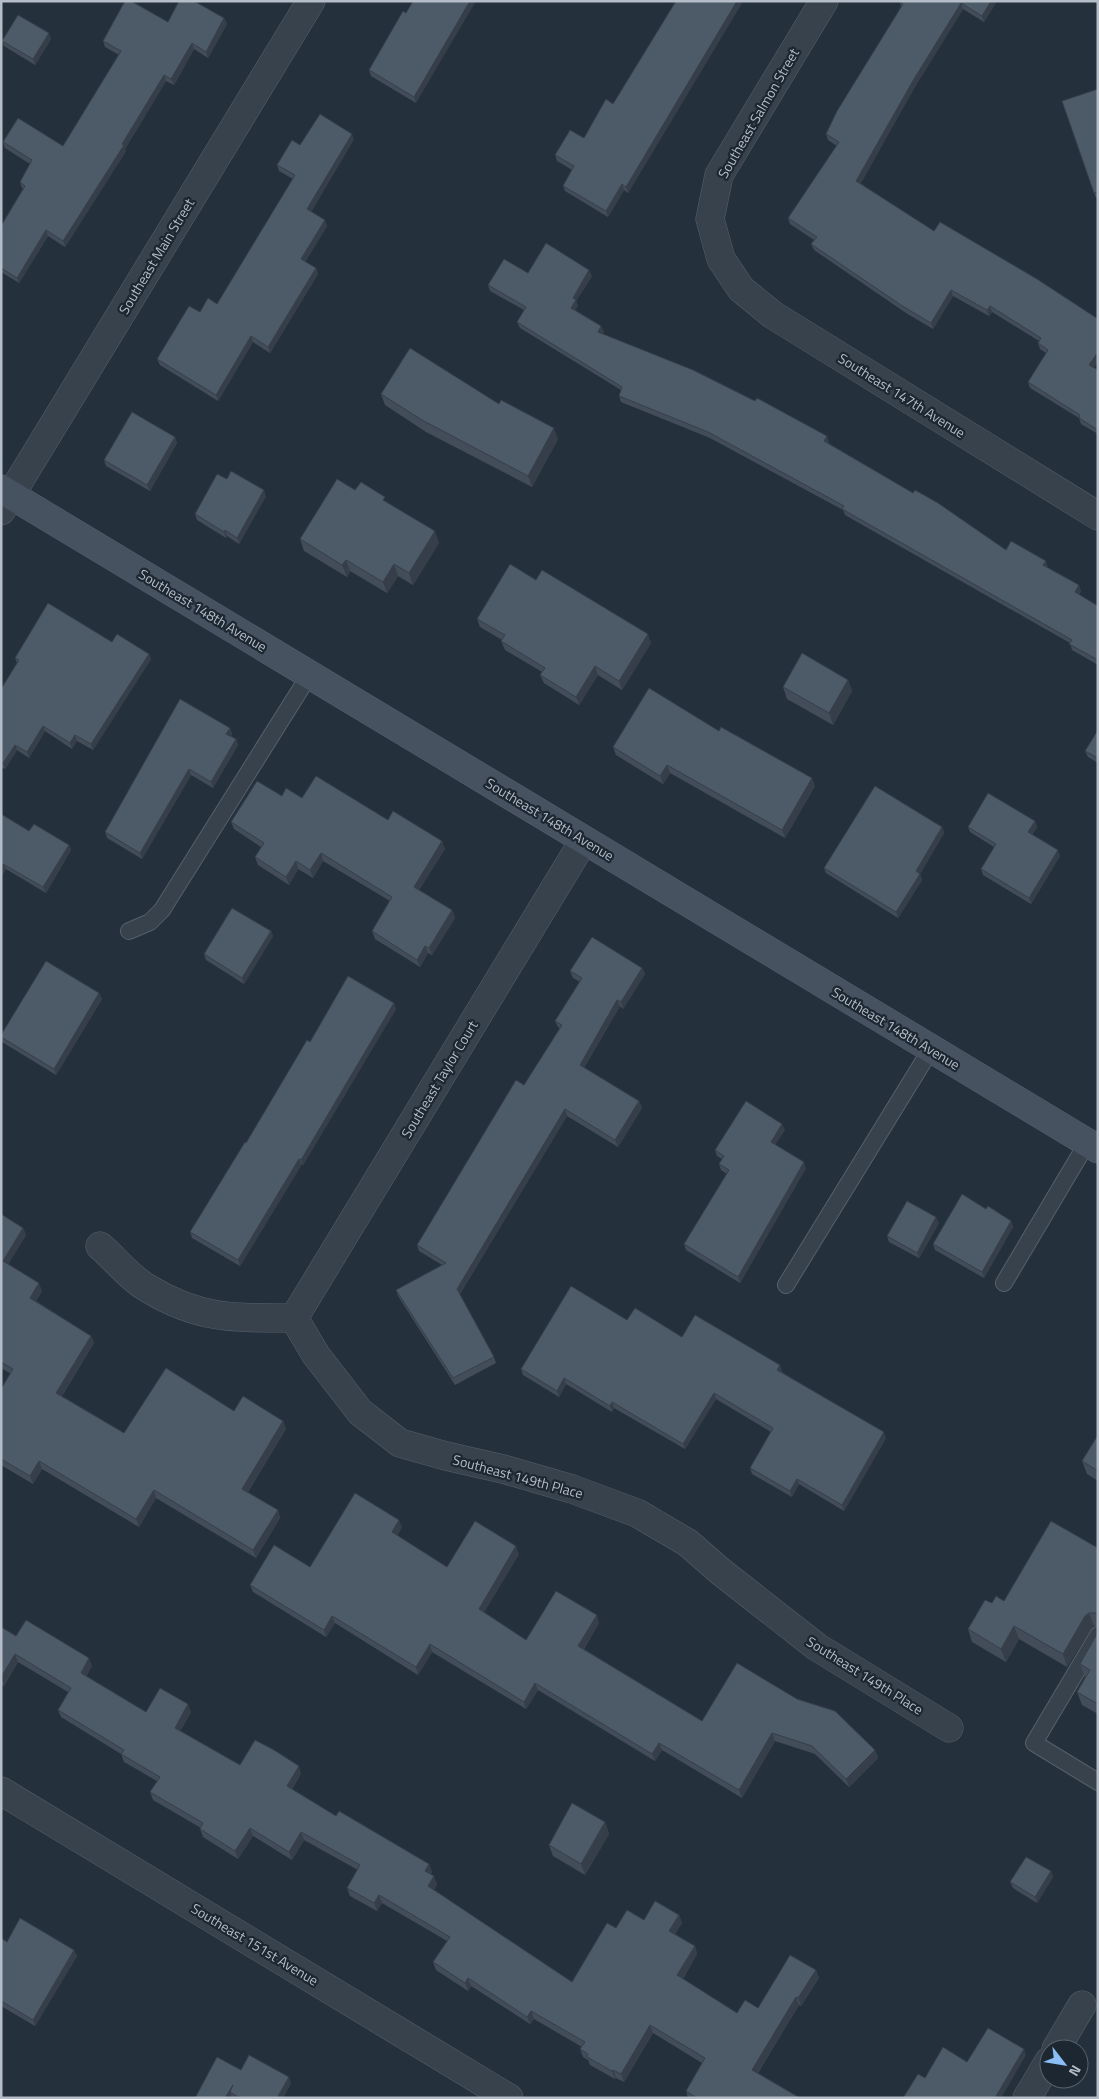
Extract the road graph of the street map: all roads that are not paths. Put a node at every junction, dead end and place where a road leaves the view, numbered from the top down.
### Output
1 (311, 1) edge
2 (824, 1) edge
3 (721, 259) joint
4 (5, 498) edge
5 (1098, 516) edge
6 (310, 674) junction
7 (584, 840) junction
8 (129, 931) dead end
9 (931, 1049) junction
10 (1092, 1146) edge
11 (100, 1246) dead end
12 (1004, 1283) dead end
13 (786, 1285) dead end
14 (294, 1318) junction
15 (1098, 1635) edge
16 (949, 1728) dead end
17 (1098, 1782) edge
18 (1, 1791) edge
19 (1082, 2005) dead end
20 (1062, 2039) edge
21 (1039, 2078) edge
22 (506, 2097) edge
23 (1027, 2098) edge

1 - 4 street, Southeast Main Street
2 - 3 street, Southeast Salmon Street
3 - 5 street, Southeast 147th Avenue
4 - 6 main road, Southeast 148th Avenue
6 - 7 main road, Southeast 148th Avenue
6 - 8 lane
7 - 9 main road, Southeast 148th Avenue
7 - 14 street, Southeast Taylor Court
9 - 10 main road, Southeast 148th Avenue
9 - 13 lane
10 - 12 lane
11 - 14 street
14 - 16 street, Southeast 149th Place
15 - 17 lane
18 - 22 street, Southeast 151st Avenue
19 - 20 street
21 - 23 street

